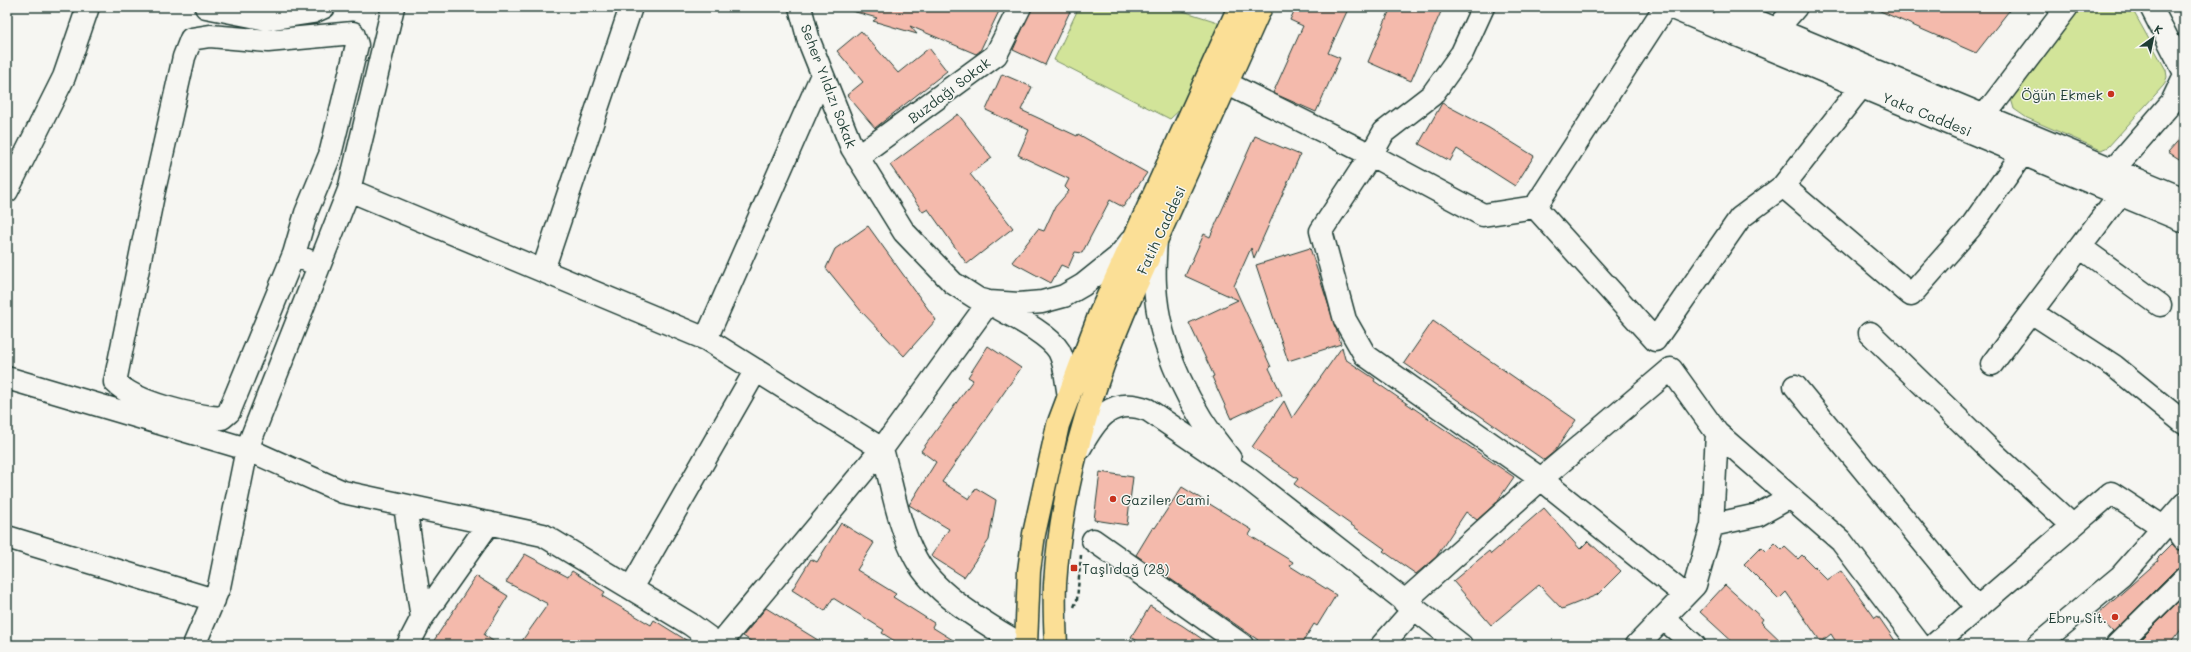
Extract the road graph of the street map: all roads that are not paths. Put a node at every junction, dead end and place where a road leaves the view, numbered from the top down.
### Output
1 (88, 7) edge
2 (206, 7) edge
3 (324, 7) edge
4 (393, 7) edge
5 (631, 7) edge
6 (800, 7) edge
7 (1020, 7) edge
8 (1261, 7) edge
9 (1483, 7) edge
10 (1665, 7) edge
11 (1670, 7) edge
12 (1723, 7) edge
13 (1796, 7) edge
14 (2067, 7) edge
15 (2151, 7) edge
16 (1233, 8) edge
17 (1777, 29) junction
18 (2184, 71) edge
19 (822, 75) junction
20 (2184, 77) edge
21 (1226, 82) junction
22 (1861, 86) junction
23 (1985, 115) junction
24 (2023, 153) junction
25 (1371, 155) junction
26 (858, 157) junction
27 (2113, 170) junction
28 (1783, 186) junction
29 (349, 190) junction
30 (7, 191) edge
31 (2120, 194) junction
32 (2184, 199) edge
33 (1535, 207) junction
34 (2184, 221) edge
35 (1145, 238) junction
36 (2080, 247) junction
37 (294, 254) junction
38 (319, 266) junction
39 (542, 270) junction
40 (989, 302) junction
41 (2160, 305) dead end
42 (2031, 312) junction
43 (1870, 333) dead end
44 (706, 339) junction
45 (1655, 340) junction
46 (1992, 364) dead end
47 (1671, 369) junction
48 (756, 370) junction
49 (7, 378) edge
50 (1795, 386) dead end
51 (1068, 396) junction
52 (2184, 423) edge
53 (1717, 433) junction
54 (247, 449) junction
55 (882, 449) junction
56 (1074, 458) junction
57 (1245, 476) junction
58 (1541, 479) junction
59 (1790, 497) junction
60 (2184, 504) edge
61 (405, 506) junction
62 (2167, 523) junction
63 (489, 524) junction
64 (1712, 524) junction
65 (2072, 525) junction
66 (7, 537) edge
67 (2184, 539) edge
68 (1093, 540) dead end
69 (2184, 578) edge
70 (631, 588) junction
71 (1685, 595) junction
72 (214, 600) junction
73 (1409, 605) junction
74 (1976, 608) junction
75 (422, 618) junction
76 (1663, 618) junction
77 (194, 645) edge
78 (408, 645) edge
79 (719, 645) edge
80 (1021, 645) edge
81 (1026, 645) edge
82 (1056, 645) edge
83 (1242, 645) edge
84 (1382, 645) edge
85 (1461, 645) edge
86 (1638, 645) edge
87 (1694, 645) edge
88 (1920, 645) edge
89 (1934, 645) edge
90 (2038, 645) edge
91 (2117, 645) edge

1 - 30 street
2 - 3 street
4 - 29 street
5 - 39 street
6 - 19 street, Seher Yıldızı Sokak
7 - 26 street, Buzdağı Sokak
8 - 21 main road, Fatih Caddesi
9 - 25 street
10 - 33 street
11 - 22 street, Yaka Caddesi
12 - 17 street, Yaka Caddesi
13 - 17 street
14 - 23 street
15 - 18 street
16 - 35 main road, Fatih Caddesi
17 - 23 street, Yaka Caddesi
19 - 26 street, Seher Yıldızı Sokak
19 - 44 street
20 - 27 street
21 - 25 street
21 - 35 main road, Fatih Caddesi
22 - 24 street, Yaka Caddesi
22 - 28 street
23 - 27 street, Yaka Caddesi
24 - 28 street
24 - 31 street, Yaka Caddesi
25 - 33 street
25 - 58 street
26 - 40 street, Seher Yıldızı Sokak
27 - 32 street, Yaka Caddesi
28 - 45 street
29 - 38 street
29 - 39 street
31 - 34 street, Yaka Caddesi
31 - 36 street
33 - 45 street
35 - 40 street
35 - 51 main road, Fatih Caddesi
35 - 56 main road, Fatih Caddesi
35 - 57 street
36 - 41 street
36 - 42 street
37 - 37 street
37 - 38 street
38 - 54 street
39 - 44 street
40 - 51 street
40 - 55 street
42 - 46 street
42 - 52 street
43 - 65 street
44 - 48 street
45 - 47 street
47 - 53 street
47 - 58 street
48 - 55 street
48 - 70 street
49 - 54 street
50 - 74 street
51 - 81 main road, Fatih Caddesi
53 - 59 street
53 - 64 street
54 - 61 street
54 - 72 street
55 - 79 street
55 - 80 street
56 - 57 street
56 - 82 main road, Fatih Caddesi
57 - 73 street
58 - 71 street
58 - 73 street
59 - 64 street
59 - 88 street
60 - 62 street
61 - 63 street
61 - 75 street
62 - 65 street
62 - 67 street
62 - 90 street
63 - 70 street
63 - 75 street
64 - 71 street
65 - 74 street
66 - 72 street
68 - 83 street
69 - 91 street
70 - 79 street
71 - 76 street
72 - 77 street
73 - 84 street
73 - 85 street
74 - 89 street
75 - 78 street
76 - 86 street
76 - 87 street

